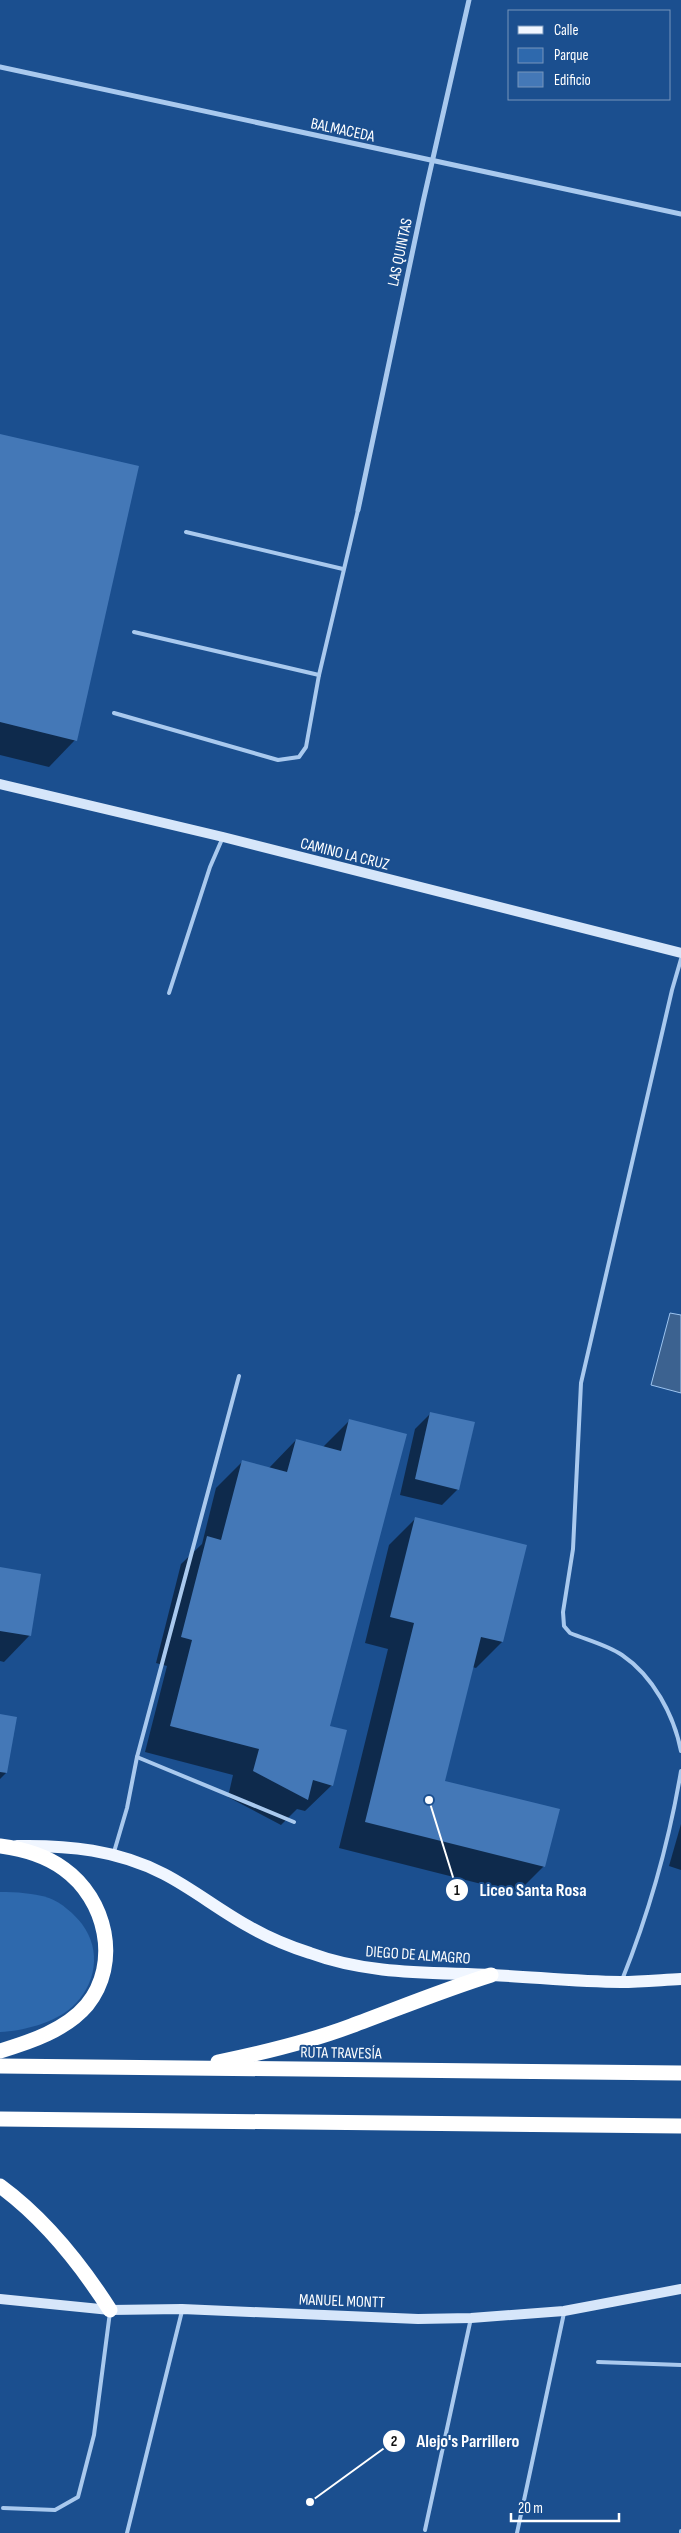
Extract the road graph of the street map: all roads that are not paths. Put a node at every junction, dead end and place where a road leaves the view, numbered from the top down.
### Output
1 (469, 0) edge
2 (0, 68) edge
3 (432, 161) junction
4 (681, 214) edge
5 (358, 510) joint
6 (186, 532) dead end
7 (343, 569) junction
8 (134, 632) dead end
9 (319, 675) junction
10 (114, 713) dead end
11 (0, 784) edge
12 (223, 838) junction
13 (681, 953) edge
14 (681, 958) edge
15 (169, 993) dead end
16 (239, 1376) dead end
17 (681, 1751) edge
18 (137, 1757) junction
19 (681, 1771) edge
20 (294, 1822) dead end
21 (0, 1846) edge
22 (113, 1854) junction
23 (491, 1975) junction
24 (681, 1979) edge
25 (621, 1982) junction
26 (0, 2051) edge
27 (0, 2066) edge
28 (187, 2068) junction
29 (681, 2074) edge
30 (0, 2119) edge
31 (681, 2126) edge
32 (0, 2186) edge
33 (681, 2289) edge
34 (0, 2299) edge
35 (182, 2309) junction
36 (110, 2310) junction
37 (564, 2310) junction
38 (471, 2318) junction
39 (598, 2362) dead end
40 (681, 2366) edge
41 (3, 2508) dead end
42 (425, 2530) dead end
43 (127, 2533) edge
44 (517, 2533) edge

1 - 3 street, LAS QUINTAS
2 - 3 street, BALMACEDA
3 - 4 street, BALMACEDA
3 - 5 street, LAS QUINTAS
5 - 7 lane
6 - 7 lane
7 - 9 lane
8 - 9 lane
9 - 10 lane
11 - 12 street, CAMINO LA CRUZ
12 - 13 street, CAMINO LA CRUZ
12 - 15 lane
14 - 17 lane
16 - 18 lane
18 - 20 lane
18 - 22 lane
19 - 25 lane
21 - 22 main road, DIEGO DE ALMAGRO
21 - 26 highway
22 - 23 main road, DIEGO DE ALMAGRO
23 - 25 main road, DIEGO DE ALMAGRO
23 - 28 highway
24 - 25 main road, DIEGO DE ALMAGRO
27 - 28 highway, RUTA TRAVESÍA
28 - 29 highway, RUTA TRAVESÍA
30 - 31 highway
32 - 36 highway
33 - 37 street, MANUEL MONTT
34 - 36 street, MANUEL MONTT
35 - 36 street, MANUEL MONTT
35 - 38 street, MANUEL MONTT
35 - 43 lane
36 - 41 lane
37 - 38 street, MANUEL MONTT
37 - 44 lane
38 - 42 lane
39 - 40 lane

